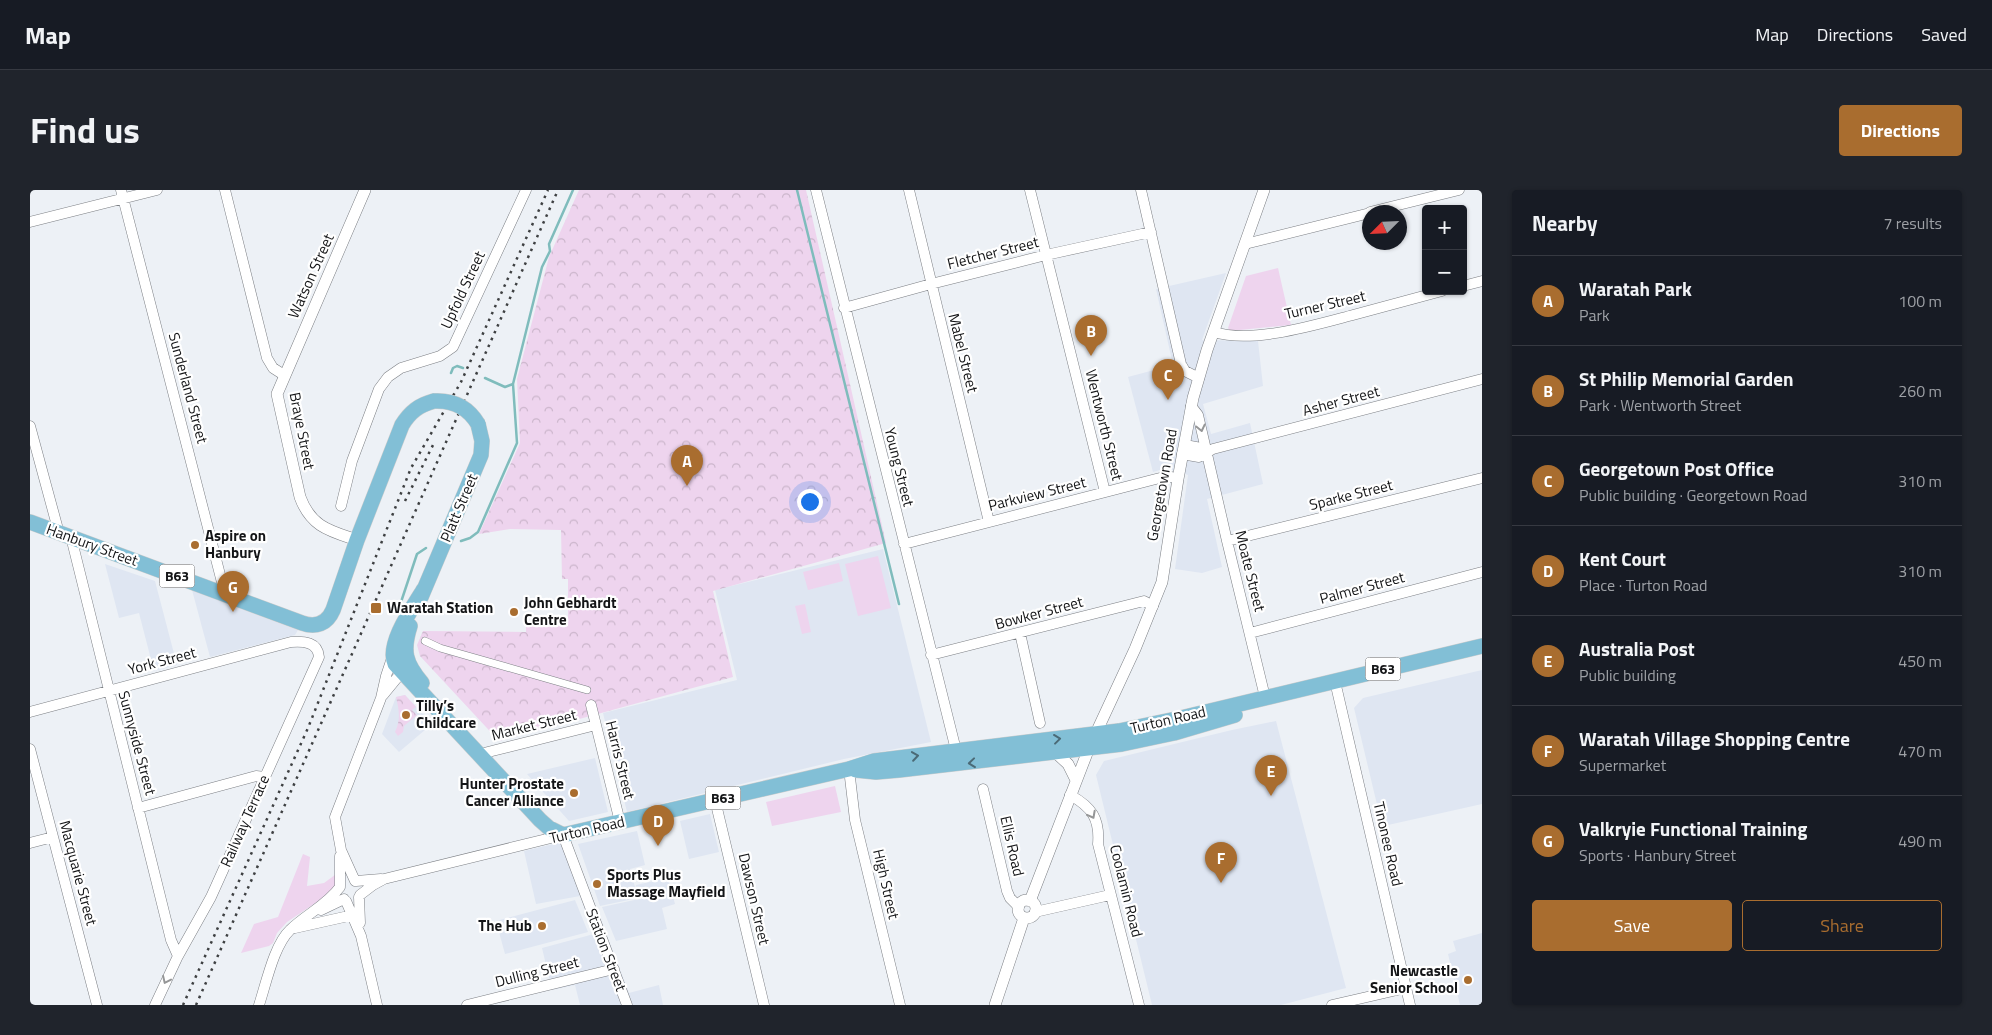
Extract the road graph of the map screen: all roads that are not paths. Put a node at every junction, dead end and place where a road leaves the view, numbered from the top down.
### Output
1 (157, 190) edge
2 (226, 190) edge
3 (365, 190) edge
4 (526, 190) edge
5 (816, 190) edge
6 (909, 190) edge
7 (1030, 190) edge
8 (1141, 190) edge
9 (1264, 190) edge
10 (1459, 190) edge
11 (122, 194) edge
12 (1401, 205) edge
13 (1362, 215) edge
14 (30, 222) edge
15 (1151, 232) junction
16 (1245, 244) junction
17 (1046, 255) junction
18 (1482, 281) edge
19 (931, 284) junction
20 (1467, 285) edge
21 (1427, 295) edge
22 (844, 308) junction
23 (1214, 332) junction
24 (284, 375) junction
25 (1199, 378) junction
26 (1482, 379) edge
27 (1191, 406) junction
28 (30, 426) edge
29 (1184, 449) junction
30 (1207, 452) junction
31 (1482, 478) edge
32 (1178, 479) junction
33 (1105, 492) junction
34 (341, 506) dead end
35 (30, 522) edge
36 (989, 522) junction
37 (65, 535) junction
38 (357, 540) junction
39 (1227, 542) junction
40 (904, 544) junction
41 (1482, 572) edge
42 (225, 594) junction
43 (1153, 606) junction
44 (1020, 633) junction
45 (1250, 633) junction
46 (405, 634) junction
47 (425, 640) dead end
48 (303, 641) joint
49 (1482, 646) edge
50 (931, 655) junction
51 (1482, 656) edge
52 (392, 658) junction
53 (402, 673) junction
54 (587, 690) dead end
55 (1337, 690) junction
56 (108, 692) junction
57 (1265, 697) junction
58 (381, 698) junction
59 (591, 704) dead end
60 (30, 712) edge
61 (1040, 723) dead end
62 (596, 725) junction
63 (1093, 741) junction
64 (30, 749) edge
65 (956, 750) junction
66 (1056, 752) junction
67 (480, 754) junction
68 (849, 769) junction
69 (265, 777) junction
70 (1076, 780) junction
71 (983, 789) dead end
72 (1070, 795) junction
73 (715, 800) junction
74 (138, 808) junction
75 (620, 822) junction
76 (563, 835) junction
77 (54, 837) junction
78 (30, 843) edge
79 (340, 845) junction
80 (384, 879) junction
81 (355, 881) junction
82 (340, 886) junction
83 (1110, 895) junction
84 (359, 896) junction
85 (345, 900) junction
86 (1030, 901) junction
87 (1019, 907) junction
88 (315, 912) junction
89 (1035, 912) junction
90 (353, 915) junction
91 (1024, 918) junction
92 (290, 930) junction
93 (361, 936) junction
94 (178, 956) junction
95 (614, 969) junction
96 (1406, 988) junction
97 (97, 1005) edge
98 (155, 1005) edge
99 (259, 1005) edge
100 (378, 1005) edge
101 (467, 1005) edge
102 (627, 1005) edge
103 (764, 1005) edge
104 (900, 1005) edge
105 (995, 1005) edge
106 (1139, 1005) edge
107 (1332, 1005) edge
108 (1410, 1005) edge

1 - 11 street
2 - 24 street, Braye Street
3 - 24 street, Watson Street
4 - 34 street, Upfold Street
5 - 22 street, Young Street
6 - 19 street, Mabel Street
7 - 17 street, Wentworth Street
8 - 15 street
9 - 16 street, Georgetown Road
10 - 12 street
11 - 14 street
11 - 42 street, Sunderland Street
13 - 16 street
15 - 17 street, Fletcher Street
15 - 25 street
16 - 23 street, Georgetown Road
17 - 19 street, Fletcher Street
17 - 33 street, Wentworth Street
18 - 20 street
19 - 22 street, Fletcher Street
19 - 36 street, Mabel Street
21 - 23 street, Turner Street
22 - 40 street, Young Street
23 - 25 street, Georgetown Road
24 - 38 street, Braye Street
25 - 27 street, Georgetown Road
26 - 30 street, Asher Street
27 - 29 street, Georgetown Road
27 -> 30 street, Moate Street
28 - 37 street, Sunnyside Street
29 - 30 street
29 - 32 street, Georgetown Road
30 - 39 street, Moate Street
31 - 39 street, Sparke Street
32 - 33 street, Parkview Street
32 - 43 street, Georgetown Road
33 - 36 street, Parkview Street
35 - 37 main road, Hanbury Street / B63
36 - 40 street, Parkview Street
37 - 42 main road, Hanbury Street / B63
37 - 56 street, Sunnyside Street
38 - 42 main road, Hanbury Street / B63
38 - 46 main road, Platt Street / B63, bridge
39 - 45 street, Moate Street
40 - 50 street, Young Street
41 - 45 street, Palmer Street
43 - 44 street, Bowker Street
43 - 63 street, Georgetown Road
44 - 50 street, Bowker Street
44 - 61 street
45 - 57 street, Moate Street
46 - 52 main road, B63
46 - 53 main road
46 - 67 main road, B63
47 - 54 street
48 - 56 street, York Street
48 - 69 street, Railway Terrace
49 - 57 main road, Turton Road / B63
50 - 65 street, Young Street
51 - 55 main road, Turton Road / B63
52 - 53 main road, B63
52 - 58 street
53 - 58 street
53 - 67 main road, B63
55 - 63 main road, Turton Road / B63
55 - 96 street, Tinonee Road
56 - 60 street, York Street
56 - 74 street, Sunnyside Street
57 - 63 main road, Turton Road / B63
58 - 79 street
59 - 62 street, Harris Street
62 - 67 street, Market Street
62 - 75 street, Harris Street
65 -> 63 main road, Turton Road / B63
63 - 66 main road, Turton Road / B63
63 - 70 street, Georgetown Road
64 - 77 street, Macquarie Street
68 -> 65 main road, Turton Road / B63
66 -> 68 main road, Turton Road / B63
66 - 70 street
67 - 76 main road, B63
68 - 73 main road, Turton Road / B63
68 - 104 street, High Street
69 - 74 street
69 - 94 street, Railway Terrace
70 - 72 street, Georgetown Road
71 - 87 street, Ellis Road
72 -> 83 street, Coolamin Road
72 - 86 street, Georgetown Road
73 - 75 main road, Turton Road / B63
73 - 103 street, Dawson Street
74 - 94 street, Sunnyside Street
75 - 76 main road, Turton Road / B63
76 - 80 street, Turton Road
76 - 95 street, Station Street
77 - 78 street
77 - 97 street, Macquarie Street
79 - 81 street
79 - 82 street
80 - 81 street, Turton Road
80 - 84 street, Turton Road
81 - 82 street
81 - 84 street
82 - 85 street
82 - 88 street
83 - 89 street
83 - 106 street, Coolamin Road
84 - 85 street
84 - 93 street
85 - 88 street
85 - 90 street
86 - 87 street
86 - 89 street
87 - 91 street
88 - 92 street
89 - 91 street
90 - 92 street
90 - 93 street
91 - 105 street
92 - 99 street
93 - 100 street
94 -> 98 street, Railway Terrace
95 - 101 street, Dulling Street
95 - 102 street, Station Street
96 - 107 street
96 - 108 street, Tinonee Road

